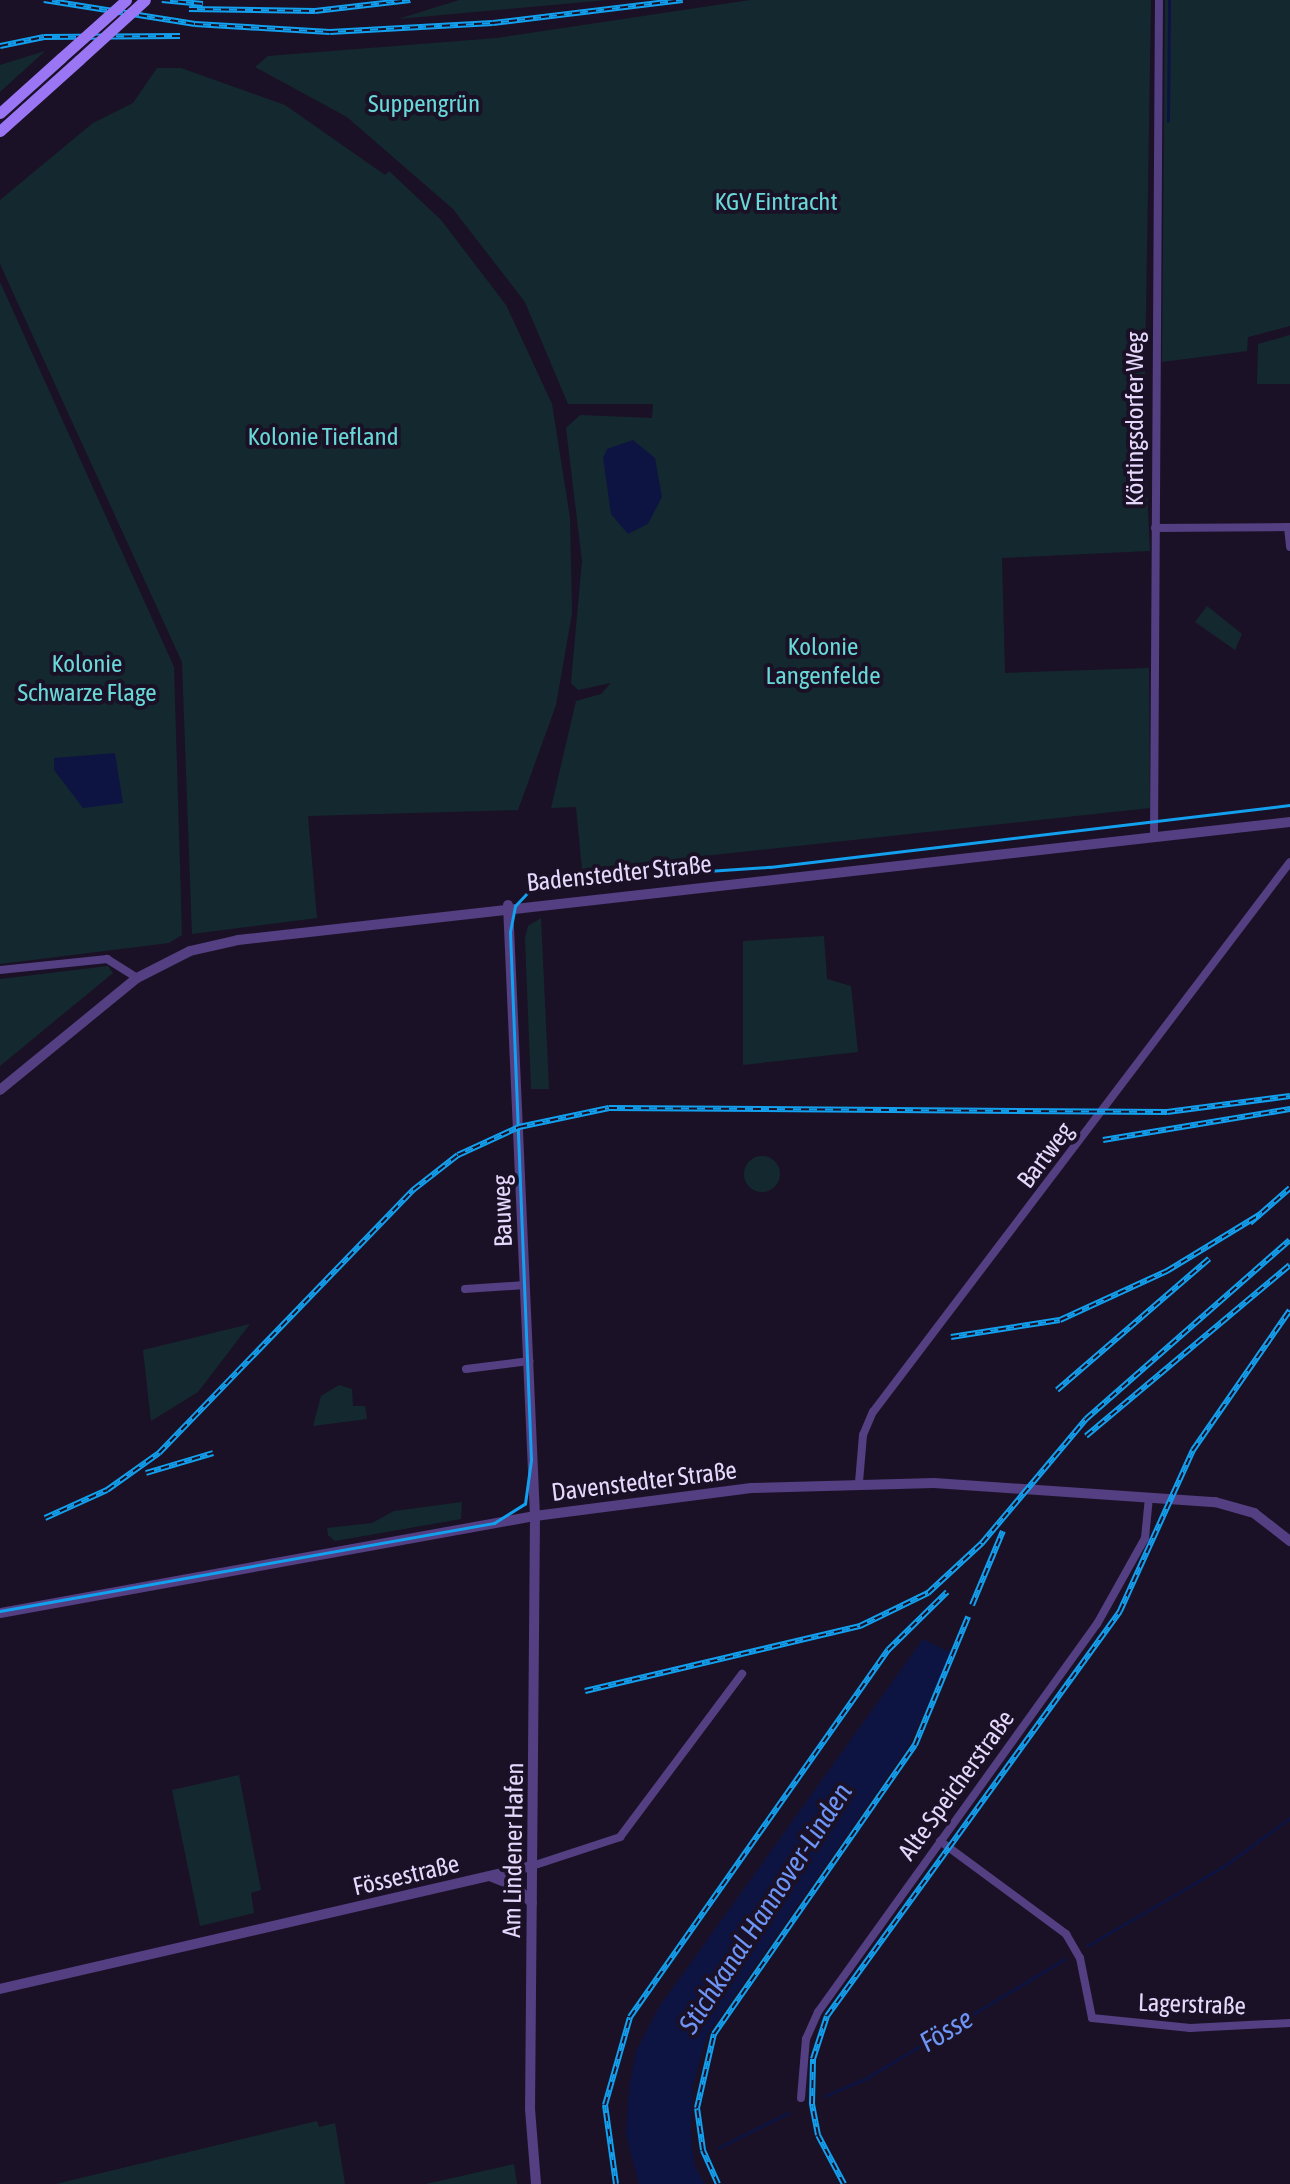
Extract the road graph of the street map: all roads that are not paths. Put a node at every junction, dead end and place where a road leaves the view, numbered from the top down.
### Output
1 (126, 0) edge
2 (144, 0) edge
3 (1158, 0) edge
4 (0, 114) edge
5 (0, 131) edge
6 (1289, 527) edge
7 (1155, 528) junction
8 (1290, 547) edge
9 (1290, 822) edge
10 (1154, 837) junction
11 (1290, 862) edge
12 (508, 905) junction
13 (0, 970) edge
14 (137, 978) junction
15 (0, 1090) edge
16 (525, 1285) junction
17 (465, 1289) dead end
18 (529, 1361) junction
19 (466, 1370) dead end
20 (859, 1482) junction
21 (1149, 1497) junction
22 (534, 1516) junction
23 (1290, 1541) edge
24 (0, 1613) edge
25 (742, 1674) dead end
26 (940, 1841) junction
27 (532, 1866) junction
28 (489, 1876) junction
29 (532, 1903) junction
30 (0, 1989) edge
31 (1290, 2024) edge
32 (801, 2098) dead end
33 (536, 2184) edge

1 - 4 main road, bridge
2 - 5 main road, bridge
3 - 7 street, Körtingsdorfer Weg
6 - 7 street
6 - 8 street
7 - 10 street, Körtingsdorfer Weg
9 - 10 street, Badenstedter Straße
10 - 12 street, Badenstedter Straße
11 - 20 street, Bartweg
12 - 14 street, Badenstedter Straße
12 - 16 street, Bauweg
13 - 14 street
14 - 15 street, Badenstedter Straße
16 - 17 street
16 - 18 street, Bauweg
18 - 19 street
18 - 22 street, Bauweg
20 - 21 street, Davenstedter Straße
20 - 22 street, Davenstedter Straße
21 - 23 street, Davenstedter Straße
21 - 26 street, Alte Speicherstraße
22 - 24 street, Davenstedter Straße
22 - 27 street, Am Lindener Hafen
25 - 27 street, Fössestraße
26 - 31 street, Lagerstraße
26 - 32 street, Alte Speicherstraße
27 - 28 street, Fössestraße
27 - 29 street, Am Lindener Hafen
28 - 29 street
28 - 30 street, Fössestraße
29 - 33 street, Am Lindener Hafen

